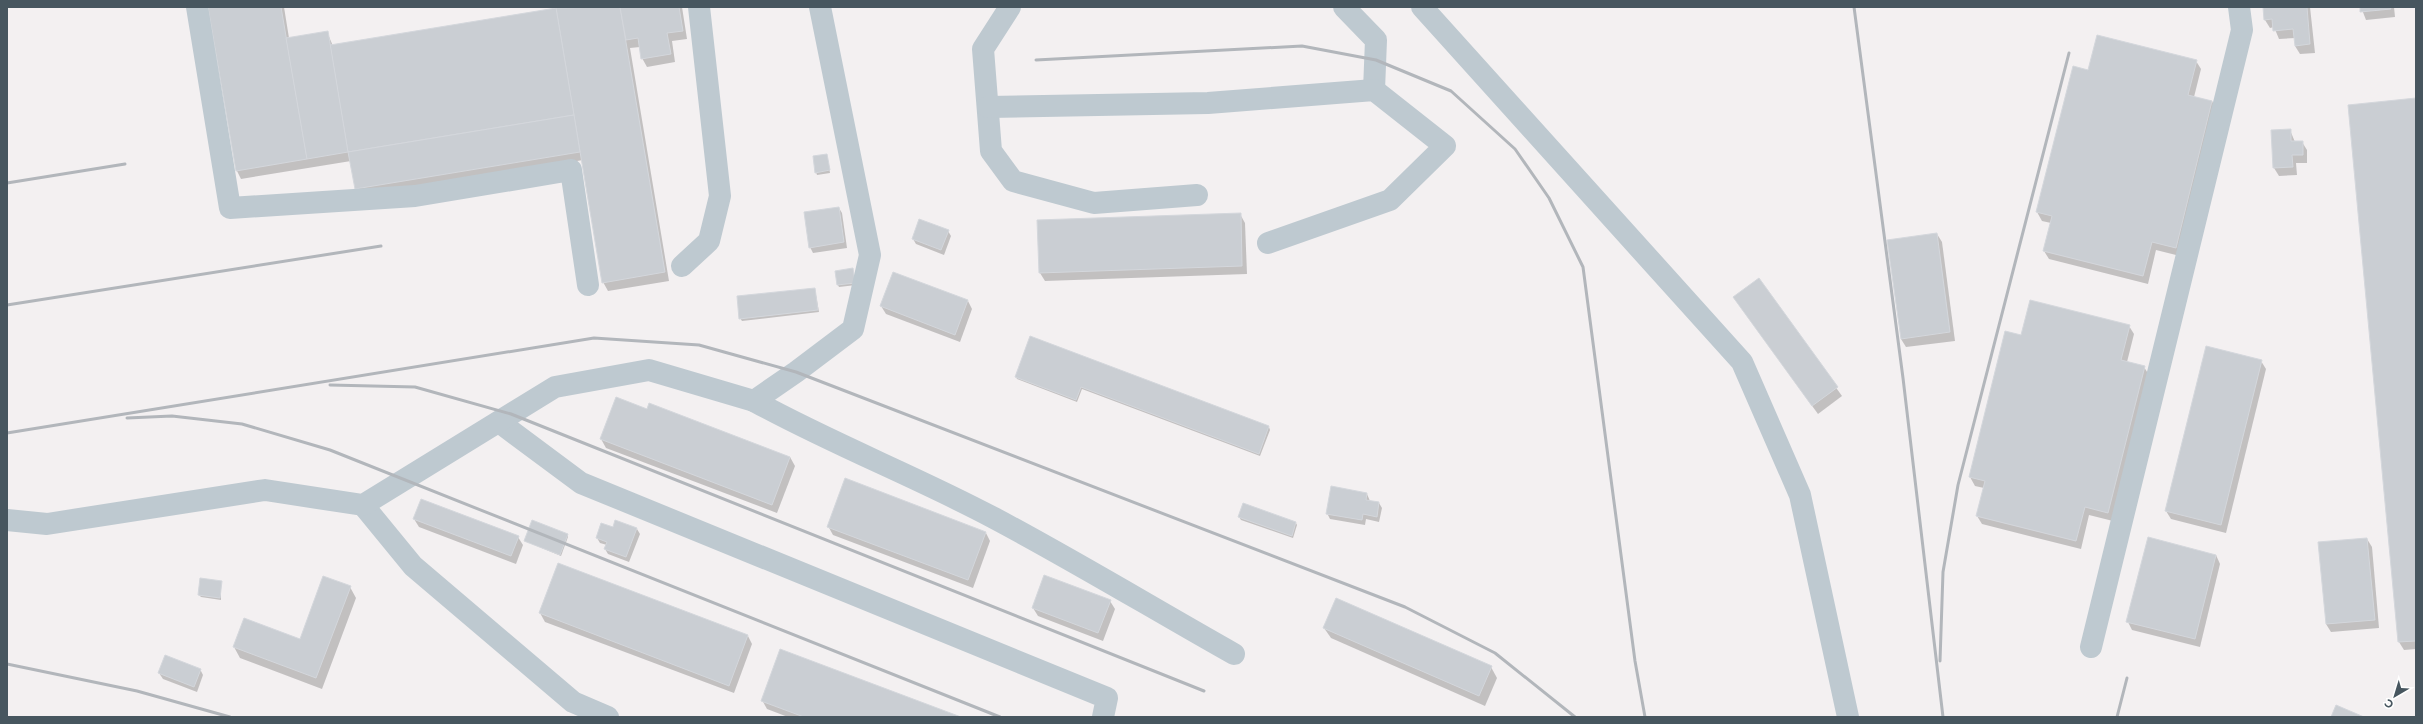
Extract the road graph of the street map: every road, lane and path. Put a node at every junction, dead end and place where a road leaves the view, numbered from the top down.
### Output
1 (197, 7) edge
2 (699, 7) edge
3 (820, 7) edge
4 (1010, 7) edge
5 (1344, 7) edge
6 (1422, 7) edge
7 (2239, 7) edge
8 (1374, 90) junction
9 (988, 107) junction
10 (1197, 195) dead end
11 (1268, 243) dead end
12 (682, 266) dead end
13 (588, 285) dead end
14 (754, 401) junction
15 (499, 422) junction
16 (363, 505) junction
17 (7, 520) edge
18 (2091, 647) dead end
19 (1234, 654) dead end
20 (608, 717) edge
21 (1103, 717) edge
22 (1848, 717) edge

1 - 13 street
2 - 12 street
3 - 14 street
4 - 9 street
5 - 8 street
6 - 22 street
7 - 18 street
8 - 9 street
8 - 11 street
9 - 10 street
14 - 15 street
14 - 19 street
15 - 16 street
15 - 21 street
16 - 17 street
16 - 20 street

